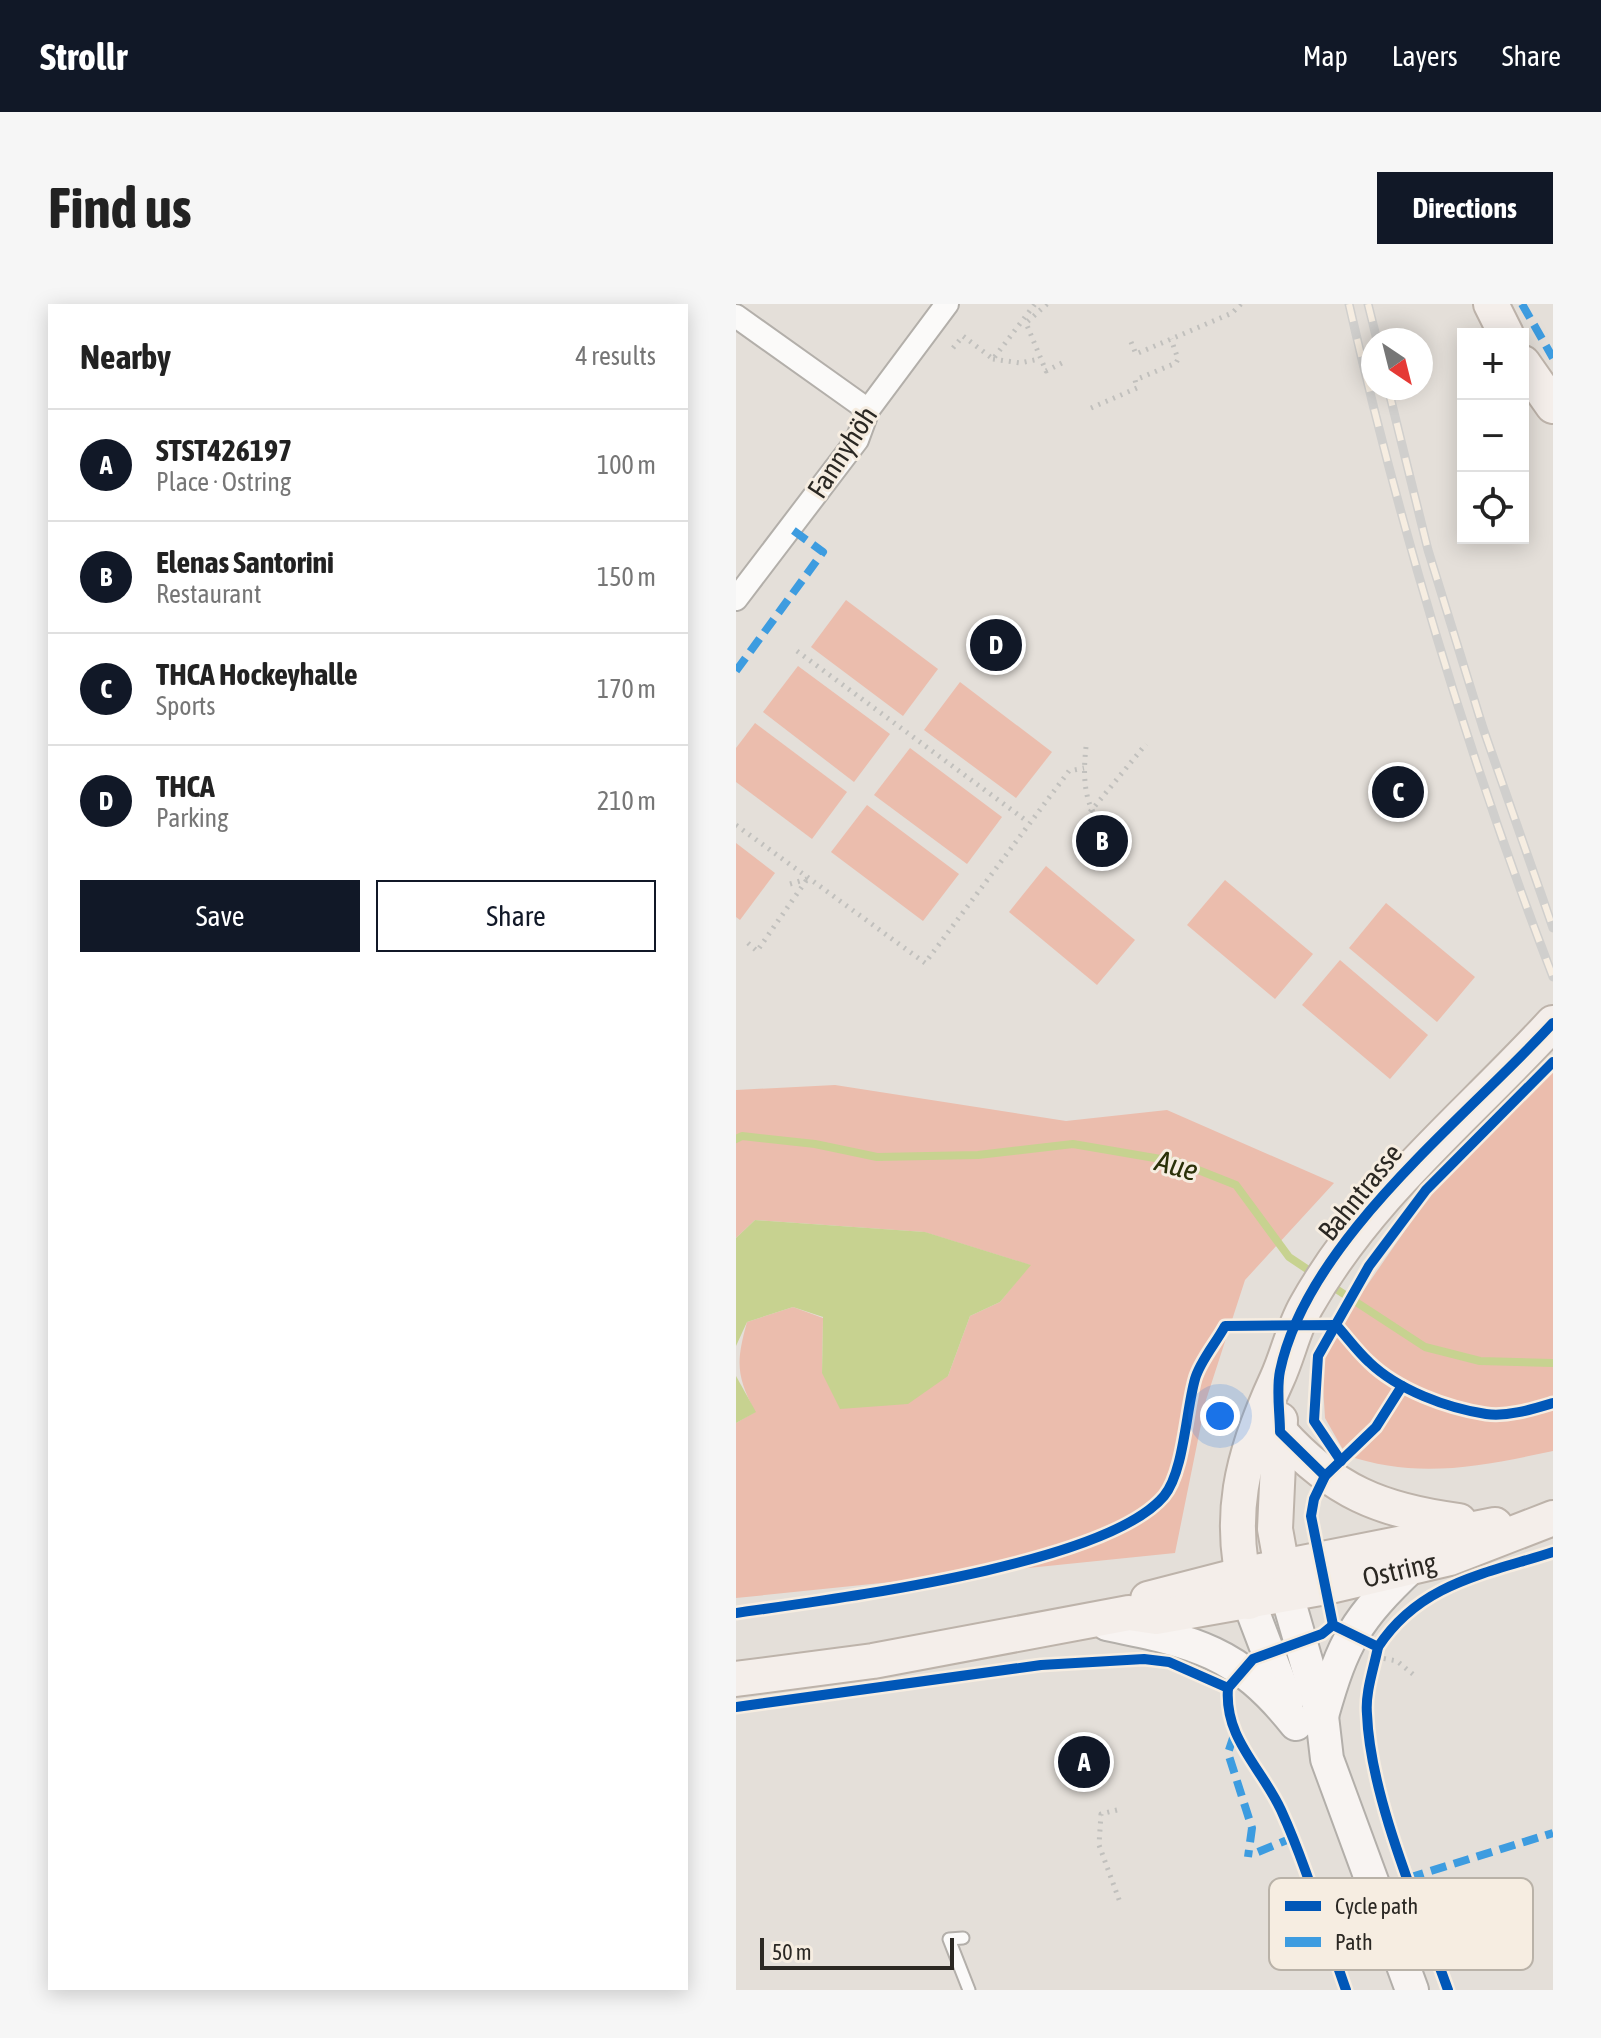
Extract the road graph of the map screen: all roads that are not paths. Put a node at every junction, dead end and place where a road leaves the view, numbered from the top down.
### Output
1 (947, 304) edge
2 (1491, 304) edge
3 (736, 316) edge
4 (1503, 328) edge
5 (1529, 372) edge
6 (1553, 406) edge
7 (868, 410) junction
8 (736, 599) edge
9 (1553, 1023) edge
10 (1280, 1373) junction
11 (1280, 1432) junction
12 (1538, 1522) edge
13 (1487, 1525) junction
14 (1412, 1566) junction
15 (1284, 1581) junction
16 (1245, 1588) junction
17 (1085, 1620) junction
18 (736, 1679) edge
19 (1309, 1720) junction
20 (1371, 1878) edge
21 (963, 1938) dead end
22 (1405, 1970) edge
23 (969, 1990) edge
24 (1412, 1990) edge

1 - 7 street, Fannyhöh
2 - 4 main road
3 - 7 street
5 - 6 main road
7 - 8 street, Fannyhöh
9 - 10 main road, Bahntrasse
10 - 11 main road, Bahntrasse
10 - 16 main road, Bahntrasse
11 - 13 main road
11 - 15 main road, Bahntrasse
12 - 13 main road, Ostring
12 - 14 main road, Ostring
13 - 15 main road, Ostring
14 - 15 main road, Ostring
14 - 19 main road
15 - 16 main road, Ostring
15 - 19 main road
16 - 17 main road, Ostring
16 - 19 main road
17 - 18 main road, Ostring
17 - 19 main road
19 - 20 main road
21 - 23 lane
22 - 24 main road

